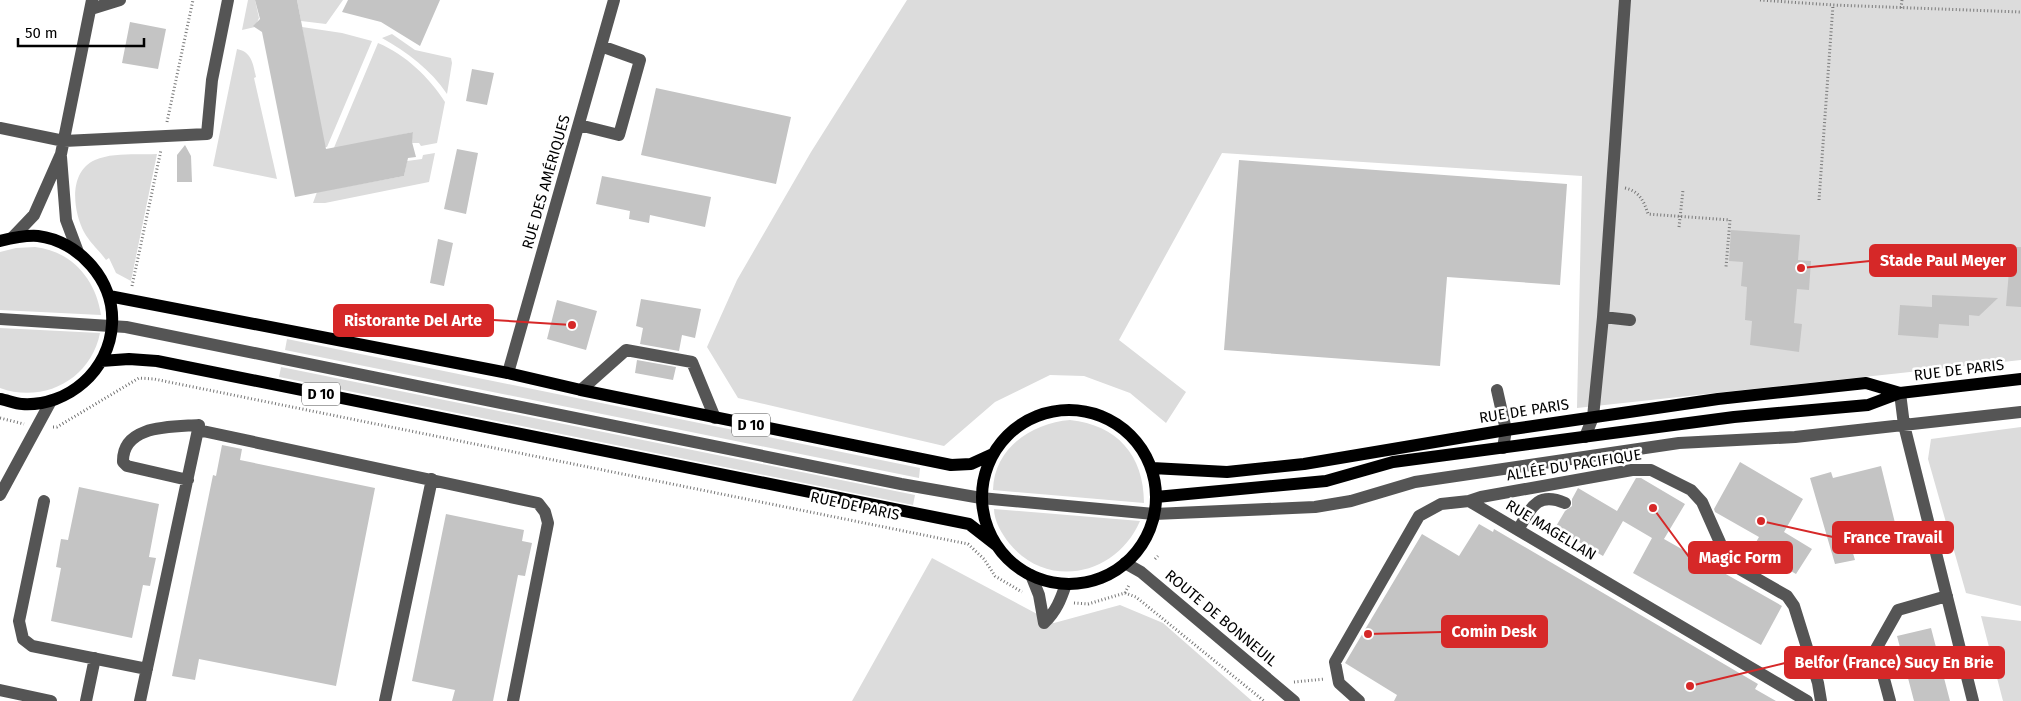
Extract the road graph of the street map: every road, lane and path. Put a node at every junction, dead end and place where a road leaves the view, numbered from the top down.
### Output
1 (120, 0) edge
2 (228, 0) edge
3 (614, 0) edge
4 (1625, 0) edge
5 (1760, 0) edge
6 (1902, 0) edge
7 (92, 4) edge
8 (1833, 5) junction
9 (1901, 8) junction
10 (2021, 12) edge
11 (601, 46) junction
12 (578, 126) junction
13 (0, 128) edge
14 (64, 141) junction
15 (61, 154) junction
16 (1630, 189) dead end
17 (1683, 190) dead end
18 (1819, 200) dead end
19 (1681, 216) junction
20 (1679, 227) dead end
21 (14, 237) junction
22 (0, 241) edge
23 (78, 252) junction
24 (1726, 267) dead end
25 (109, 296) junction
26 (1603, 317) junction
27 (0, 319) edge
28 (1630, 320) dead end
29 (112, 325) junction
30 (101, 361) junction
31 (508, 373) junction
32 (2021, 379) edge
33 (581, 390) junction
34 (1497, 390) dead end
35 (1900, 393) junction
36 (0, 399) edge
37 (51, 401) junction
38 (2021, 412) edge
39 (1593, 417) junction
40 (0, 418) edge
41 (716, 418) junction
42 (28, 424) dead end
43 (1904, 425) junction
44 (47, 427) dead end
45 (198, 430) junction
46 (1506, 430) junction
47 (1585, 437) junction
48 (1503, 448) junction
49 (993, 454) junction
50 (1152, 468) junction
51 (432, 479) junction
52 (188, 480) junction
53 (0, 495) edge
54 (1156, 497) junction
55 (981, 498) junction
56 (44, 501) dead end
57 (1469, 501) junction
58 (1565, 503) dead end
59 (1154, 514) junction
60 (1518, 530) junction
61 (996, 545) junction
62 (1125, 563) junction
63 (1031, 575) junction
64 (1066, 584) junction
65 (1129, 585) dead end
66 (1125, 593) junction
67 (1947, 596) junction
68 (1040, 600) junction
69 (1060, 603) junction
70 (95, 658) junction
71 (147, 669) junction
72 (1337, 675) junction
73 (1294, 682) dead end
74 (0, 690) edge
75 (51, 701) edge
76 (86, 701) edge
77 (140, 701) edge
78 (385, 701) edge
79 (513, 701) edge
80 (1264, 701) edge
81 (1294, 701) edge
82 (1359, 701) edge
83 (1807, 701) edge
84 (1820, 701) edge
85 (1890, 701) edge
86 (1973, 701) edge

1 - 7 street
2 - 14 street
3 - 11 street, RUE DES AMÉRIQUES
4 - 26 street
5 - 8 path
6 - 9 path
7 - 14 street
8 - 9 path
8 - 18 path
9 - 10 path
11 - 12 street, RUE DES AMÉRIQUES
11 - 12 street
12 - 31 street, RUE DES AMÉRIQUES
13 - 14 street
14 - 15 street
15 - 21 street
15 - 23 street
16 - 19 path
17 - 19 path
19 - 20 path
19 - 24 path
21 - 22 main road
21 - 23 main road
23 - 25 main road
25 - 29 main road
25 - 31 main road, D 10
26 - 28 street
26 - 39 street
27 - 29 street
29 - 30 main road
29 - 55 street
30 - 37 main road
30 - 61 main road, RUE DE PARIS / D 10
31 - 33 main road, D 10
32 - 35 main road, RUE DE PARIS
33 - 41 main road, D 10
33 - 41 street
34 - 46 street
35 - 39 main road, RUE DE PARIS
35 - 43 street
35 - 47 main road, RUE DE PARIS
36 - 37 main road
37 - 53 street
38 - 43 street
39 - 46 main road, RUE DE PARIS
39 - 47 street
40 - 42 path
41 - 49 main road, D 10
43 - 59 street
43 - 67 street
44 - 68 path, RUE DE PARIS
45 - 51 street
45 - 52 street
45 - 52 street
46 - 48 street
46 - 50 main road, RUE DE PARIS
47 - 48 main road, RUE DE PARIS
48 - 54 main road, RUE DE PARIS
49 - 50 main road
49 - 55 main road
50 - 54 main road
51 - 78 street
51 - 79 street
52 - 71 street
54 - 59 main road
55 - 59 street
55 - 61 main road
56 - 70 street
57 - 60 street, RUE MAGELLAN
57 - 72 street
57 - 84 street, ALLÉE DU PACIFIQUE
58 - 60 street
59 - 62 main road
60 - 83 street, RUE MAGELLAN
61 - 63 main road
62 - 64 main road
62 - 81 street, ROUTE DE BONNEUIL
63 - 64 main road
63 - 68 street
64 - 69 street
65 - 66 path
66 - 69 path
66 - 80 path
67 - 85 street
67 - 86 street
68 - 69 street
70 - 71 street
70 - 76 street
71 - 77 street
72 - 73 path
72 - 82 street
74 - 75 street

